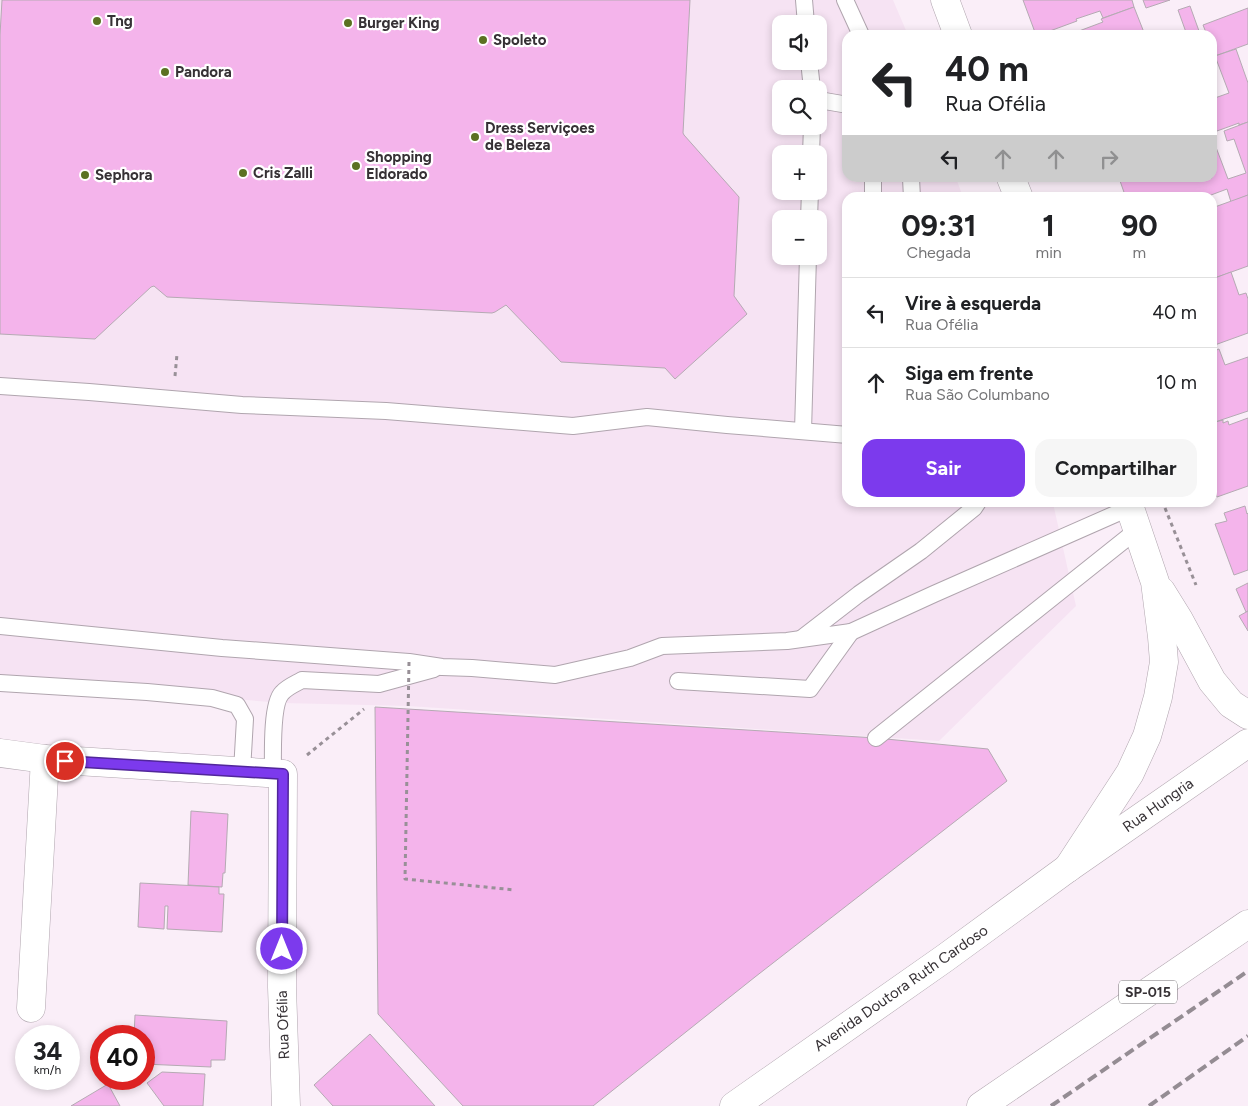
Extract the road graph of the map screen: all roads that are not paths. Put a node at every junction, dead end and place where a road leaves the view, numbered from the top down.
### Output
1 (804, 0) edge
2 (845, 0) edge
3 (945, 0) edge
4 (805, 15) edge
5 (859, 30) edge
6 (956, 30) edge
7 (827, 101) edge
8 (842, 104) edge
9 (808, 265) edge
10 (0, 386) edge
11 (803, 431) junction
12 (842, 434) edge
13 (975, 507) edge
14 (1131, 513) edge
15 (1155, 582) junction
16 (0, 626) edge
17 (852, 632) junction
18 (800, 639) junction
19 (442, 667) junction
20 (678, 681) dead end
21 (0, 683) edge
22 (1248, 715) edge
23 (876, 738) dead end
24 (1248, 742) edge
25 (0, 754) edge
26 (45, 759) junction
27 (242, 771) junction
28 (278, 774) junction
29 (1068, 868) junction
30 (1248, 924) edge
31 (31, 1008) dead end
32 (736, 1105) edge
33 (286, 1106) edge
34 (981, 1106) edge

1 - 4 lane
2 - 5 lane
3 - 6 main road
7 - 8 lane
9 - 11 lane
10 - 11 lane
11 - 12 lane
13 - 18 lane
14 - 15 main road
14 - 17 lane
14 - 23 lane
15 - 22 main road
15 - 29 main road
16 - 19 lane
17 - 18 lane
17 - 20 lane
18 - 19 lane
19 - 28 lane
21 - 27 lane
24 - 29 main road, Rua Hungria
25 - 26 main road
26 - 27 main road
26 - 31 main road
27 - 28 main road
28 - 33 main road, Rua Ofélia
29 - 32 main road, Avenida Doutora Ruth Cardoso
30 - 34 main road, SP-015

